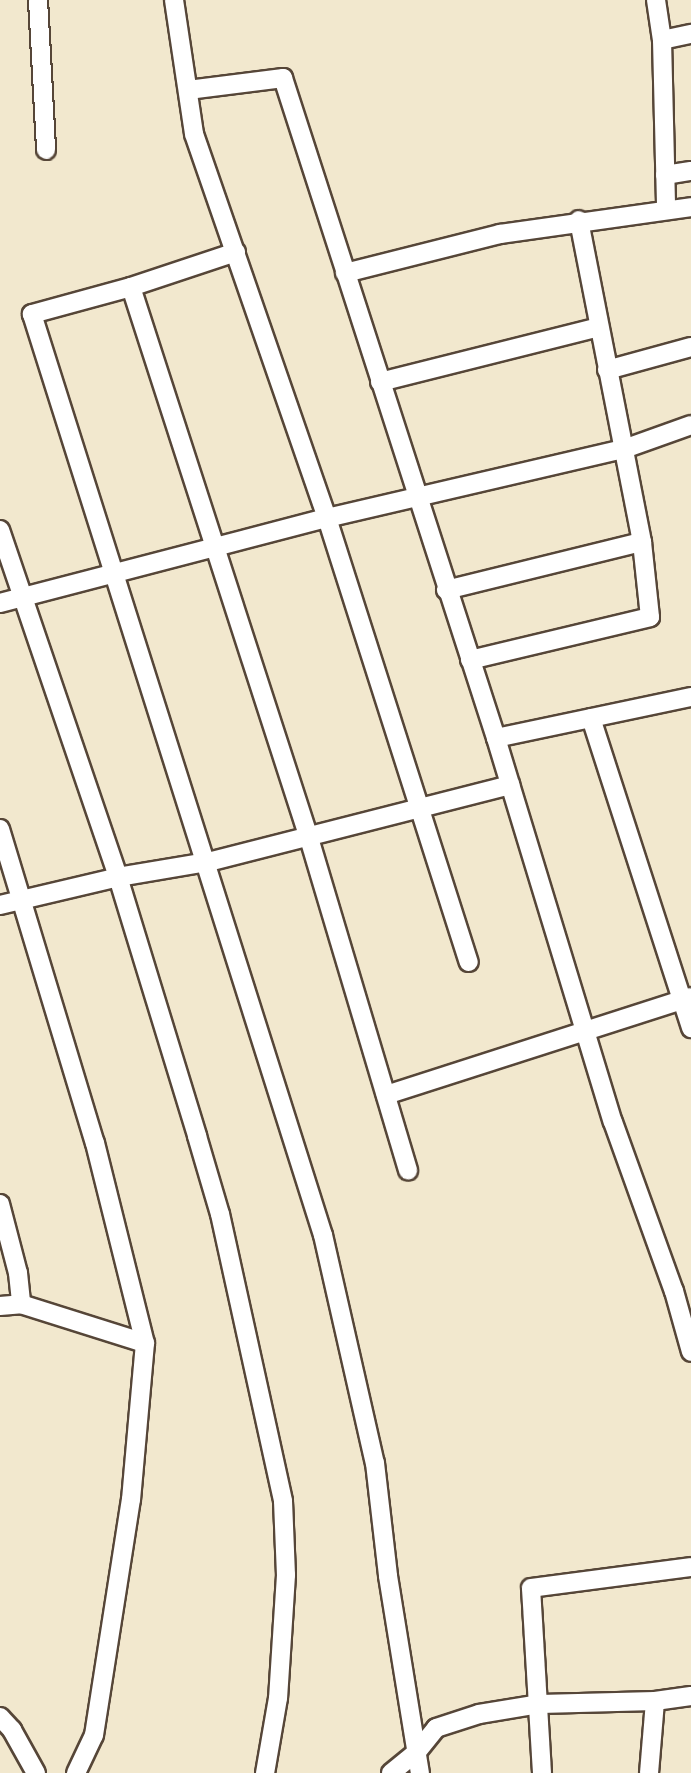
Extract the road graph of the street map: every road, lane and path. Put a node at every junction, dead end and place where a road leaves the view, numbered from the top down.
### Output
1 (38, 0) edge
2 (174, 0) edge
3 (656, 0) edge
4 (691, 34) edge
5 (662, 40) junction
6 (188, 90) junction
7 (46, 150) dead end
8 (691, 171) edge
9 (665, 175) junction
10 (691, 207) edge
11 (666, 209) junction
12 (579, 220) junction
13 (236, 252) junction
14 (345, 273) junction
15 (131, 287) junction
16 (599, 327) junction
17 (691, 347) edge
18 (607, 370) junction
19 (380, 382) junction
20 (691, 425) edge
21 (624, 449) junction
22 (416, 497) junction
23 (327, 518) junction
24 (0, 530) edge
25 (642, 542) junction
26 (214, 548) junction
27 (115, 573) junction
28 (446, 590) junction
29 (23, 598) junction
30 (0, 603) edge
31 (470, 660) junction
32 (691, 697) edge
33 (591, 718) junction
34 (496, 738) junction
35 (510, 785) junction
36 (420, 809) junction
37 (0, 829) edge
38 (309, 838) junction
39 (208, 862) junction
40 (118, 877) junction
41 (24, 898) junction
42 (0, 905) edge
43 (469, 962) dead end
44 (686, 998) edge
45 (691, 1028) edge
46 (585, 1033) junction
47 (386, 1095) junction
48 (408, 1171) dead end
49 (0, 1204) edge
50 (21, 1304) junction
51 (0, 1306) edge
52 (145, 1343) junction
53 (691, 1352) edge
54 (691, 1567) edge
55 (691, 1696) edge
56 (655, 1701) junction
57 (540, 1704) junction
58 (0, 1717) edge
59 (416, 1753) junction
60 (36, 1773) edge
61 (76, 1773) edge
62 (265, 1773) edge
63 (391, 1773) edge
64 (420, 1773) edge
65 (542, 1773) edge
66 (649, 1773) edge

1 - 7 street
2 - 6 street
3 - 5 street
4 - 5 street
5 - 9 street
6 - 13 street
6 - 14 street
8 - 9 street
9 - 11 street
10 - 11 street
11 - 12 street
12 - 14 street
12 - 16 street
13 - 15 street
13 - 23 street
14 - 19 street
15 - 26 street
15 - 27 street
16 - 18 street
16 - 19 street
17 - 18 street
18 - 21 street
19 - 22 street
20 - 21 street
21 - 22 street
21 - 25 street
22 - 23 street
22 - 28 street
23 - 26 street
23 - 36 street
24 - 29 street
25 - 28 street
25 - 31 street
26 - 27 street
26 - 38 street
27 - 29 street
27 - 39 street
28 - 31 street
29 - 30 street
29 - 40 street
31 - 34 street
32 - 33 street
33 - 34 street
33 - 44 street
34 - 35 street
35 - 36 street
35 - 46 street
36 - 38 street
36 - 43 street
37 - 41 street
38 - 39 street
38 - 47 street
39 - 40 street
39 - 59 street
40 - 41 street
40 - 62 street
41 - 42 street
41 - 52 street
44 - 45 street
44 - 46 street
46 - 47 street
46 - 53 street
47 - 48 street
49 - 50 street
50 - 51 street
50 - 52 street
52 - 61 street
54 - 57 street
55 - 56 street
56 - 57 street
56 - 66 street
57 - 59 street
57 - 65 street
58 - 60 street
59 - 63 street
59 - 64 street

